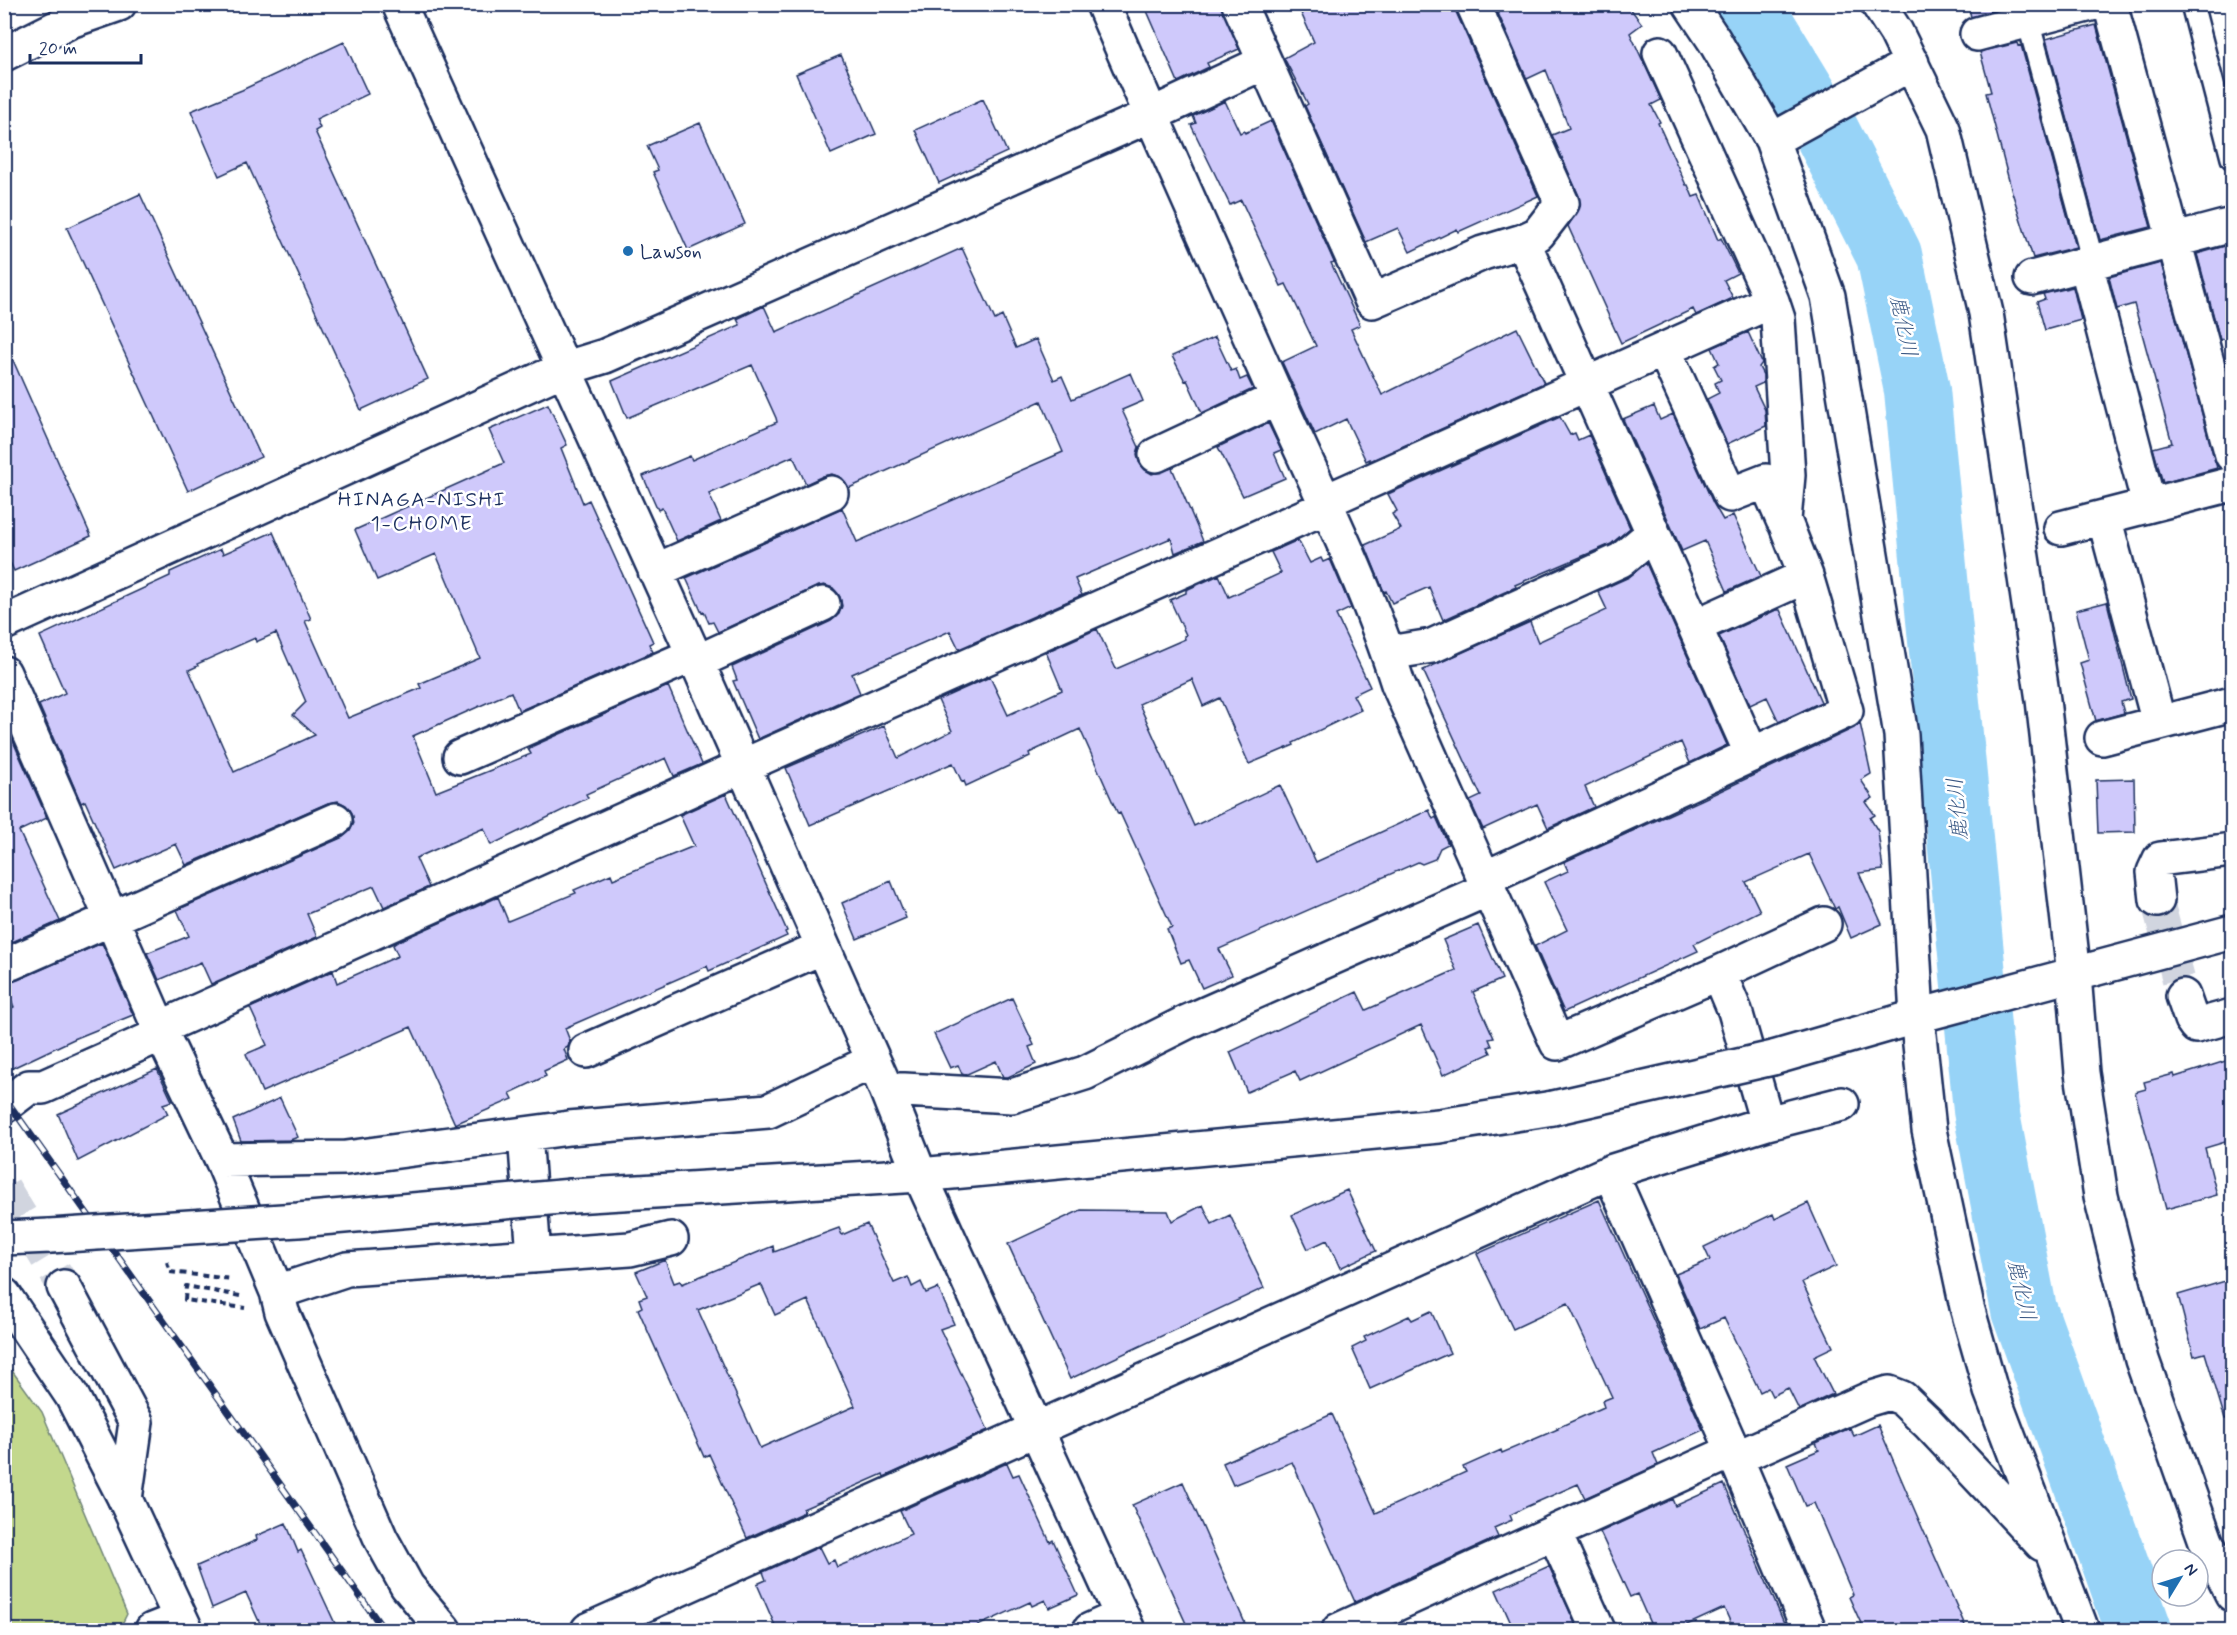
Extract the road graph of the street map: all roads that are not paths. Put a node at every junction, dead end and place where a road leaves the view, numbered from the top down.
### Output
1 (119, 4) edge
2 (399, 4) edge
3 (1103, 4) edge
4 (1239, 4) edge
5 (1473, 4) edge
6 (1690, 4) edge
7 (1878, 4) edge
8 (2091, 4) edge
9 (2110, 4) edge
10 (2192, 4) edge
11 (2028, 21) junction
12 (1977, 34) dead end
13 (1660, 53) dead end
14 (4, 54) edge
15 (1265, 62) junction
16 (1912, 63) junction
17 (1150, 115) junction
18 (1772, 140) junction
19 (2232, 158) edge
20 (2232, 225) edge
21 (1523, 241) junction
22 (2174, 241) junction
23 (2090, 263) junction
24 (2032, 278) dead end
25 (1772, 301) junction
26 (1664, 351) junction
27 (563, 369) junction
28 (1588, 385) junction
29 (1278, 398) junction
30 (1156, 455) dead end
31 (2232, 455) edge
32 (2232, 484) edge
33 (831, 494) dead end
34 (1327, 504) junction
35 (2149, 505) junction
36 (2104, 517) junction
37 (1784, 520) junction
38 (2061, 528) dead end
39 (1653, 533) junction
40 (656, 571) junction
41 (1806, 576) junction
42 (823, 604) dead end
43 (1711, 619) dead end
44 (4, 623) edge
45 (1388, 653) junction
46 (695, 658) junction
47 (4, 673) edge
48 (2232, 704) edge
49 (2159, 723) junction
50 (2102, 738) dead end
51 (1752, 755) junction
52 (460, 757) dead end
53 (742, 765) junction
54 (335, 820) dead end
55 (2232, 850) edge
56 (1485, 884) junction
57 (2157, 900) tunnel mouth
58 (111, 919) junction
59 (1824, 924) dead end
60 (2232, 932) edge
61 (822, 947) junction
62 (11, 963) dead end
63 (1719, 973) junction
64 (2066, 977) junction
65 (2183, 996) tunnel mouth
66 (1923, 1015) junction
67 (2232, 1016) edge
68 (161, 1031) junction
69 (586, 1051) dead end
70 (879, 1075) junction
71 (1842, 1104) dead end
72 (4, 1106) edge
73 (1767, 1123) junction
74 (525, 1134) junction
75 (222, 1160) junction
76 (1610, 1172) junction
77 (920, 1175) junction
78 (4, 1238) edge
79 (671, 1239) dead end
80 (534, 1256) junction
81 (64, 1287) tunnel mouth
82 (4, 1295) edge
83 (280, 1302) junction
84 (1035, 1429) junction
85 (1735, 1455) junction
86 (125, 1498) junction
87 (1554, 1532) junction
88 (2051, 1554) junction
89 (2232, 1594) edge
90 (1125, 1623) edge
91 (172, 1626) edge
92 (444, 1630) edge
93 (588, 1630) edge
94 (1090, 1630) edge
95 (1339, 1630) edge
96 (1598, 1630) edge
97 (1809, 1630) edge
98 (2082, 1630) edge

1 - 14 street
2 - 27 street
3 - 17 street
4 - 15 street
5 - 21 street
6 - 18 street
7 - 16 street
8 - 11 street
9 - 22 street
10 - 19 lane
11 - 12 street
11 - 23 lane
13 - 25 street
15 - 17 street
15 - 21 street
16 - 18 street
16 - 64 street
17 - 27 street
17 - 29 street
18 - 66 street
20 - 22 street
21 - 28 street
22 - 23 street
22 - 31 street
23 - 24 street
23 - 35 street
25 - 26 street
25 - 37 street
26 - 28 street
26 - 37 street
27 - 40 street
27 - 44 street
28 - 34 street
28 - 39 street
29 - 30 street
29 - 34 street
32 - 35 street
33 - 40 street
34 - 45 street
34 - 53 street
35 - 36 street
36 - 38 street
36 - 49 street
37 - 41 street
39 - 45 street
39 - 51 street
40 - 46 street
41 - 43 street
41 - 51 street
42 - 46 street
45 - 56 street
46 - 52 street
46 - 53 street
47 - 58 street
48 - 49 street
49 - 50 street
51 - 56 street
53 - 61 street
53 - 68 street
54 - 58 street
55 - 57 street
56 - 63 street
56 - 70 street
58 - 62 street
58 - 68 street
59 - 63 street
60 - 64 street
61 - 69 street
61 - 70 street
63 - 73 street
64 - 66 street
64 - 89 street
65 - 67 street
66 - 77 street, bridge
66 - 88 street
68 - 72 street
68 - 75 street
70 - 74 street
70 - 77 street
71 - 73 street
73 - 76 street
74 - 75 street
74 - 80 street
75 - 83 street
76 - 84 street
76 - 85 street
77 - 78 street, bridge
77 - 84 street
79 - 80 street
80 - 83 street
81 - 86 street
82 - 86 street
83 - 92 street
84 - 90 street
84 - 93 street
85 - 87 street
85 - 88 street
85 - 97 street
86 - 91 street
87 - 95 street
87 - 96 street
88 - 98 street
90 - 94 street

